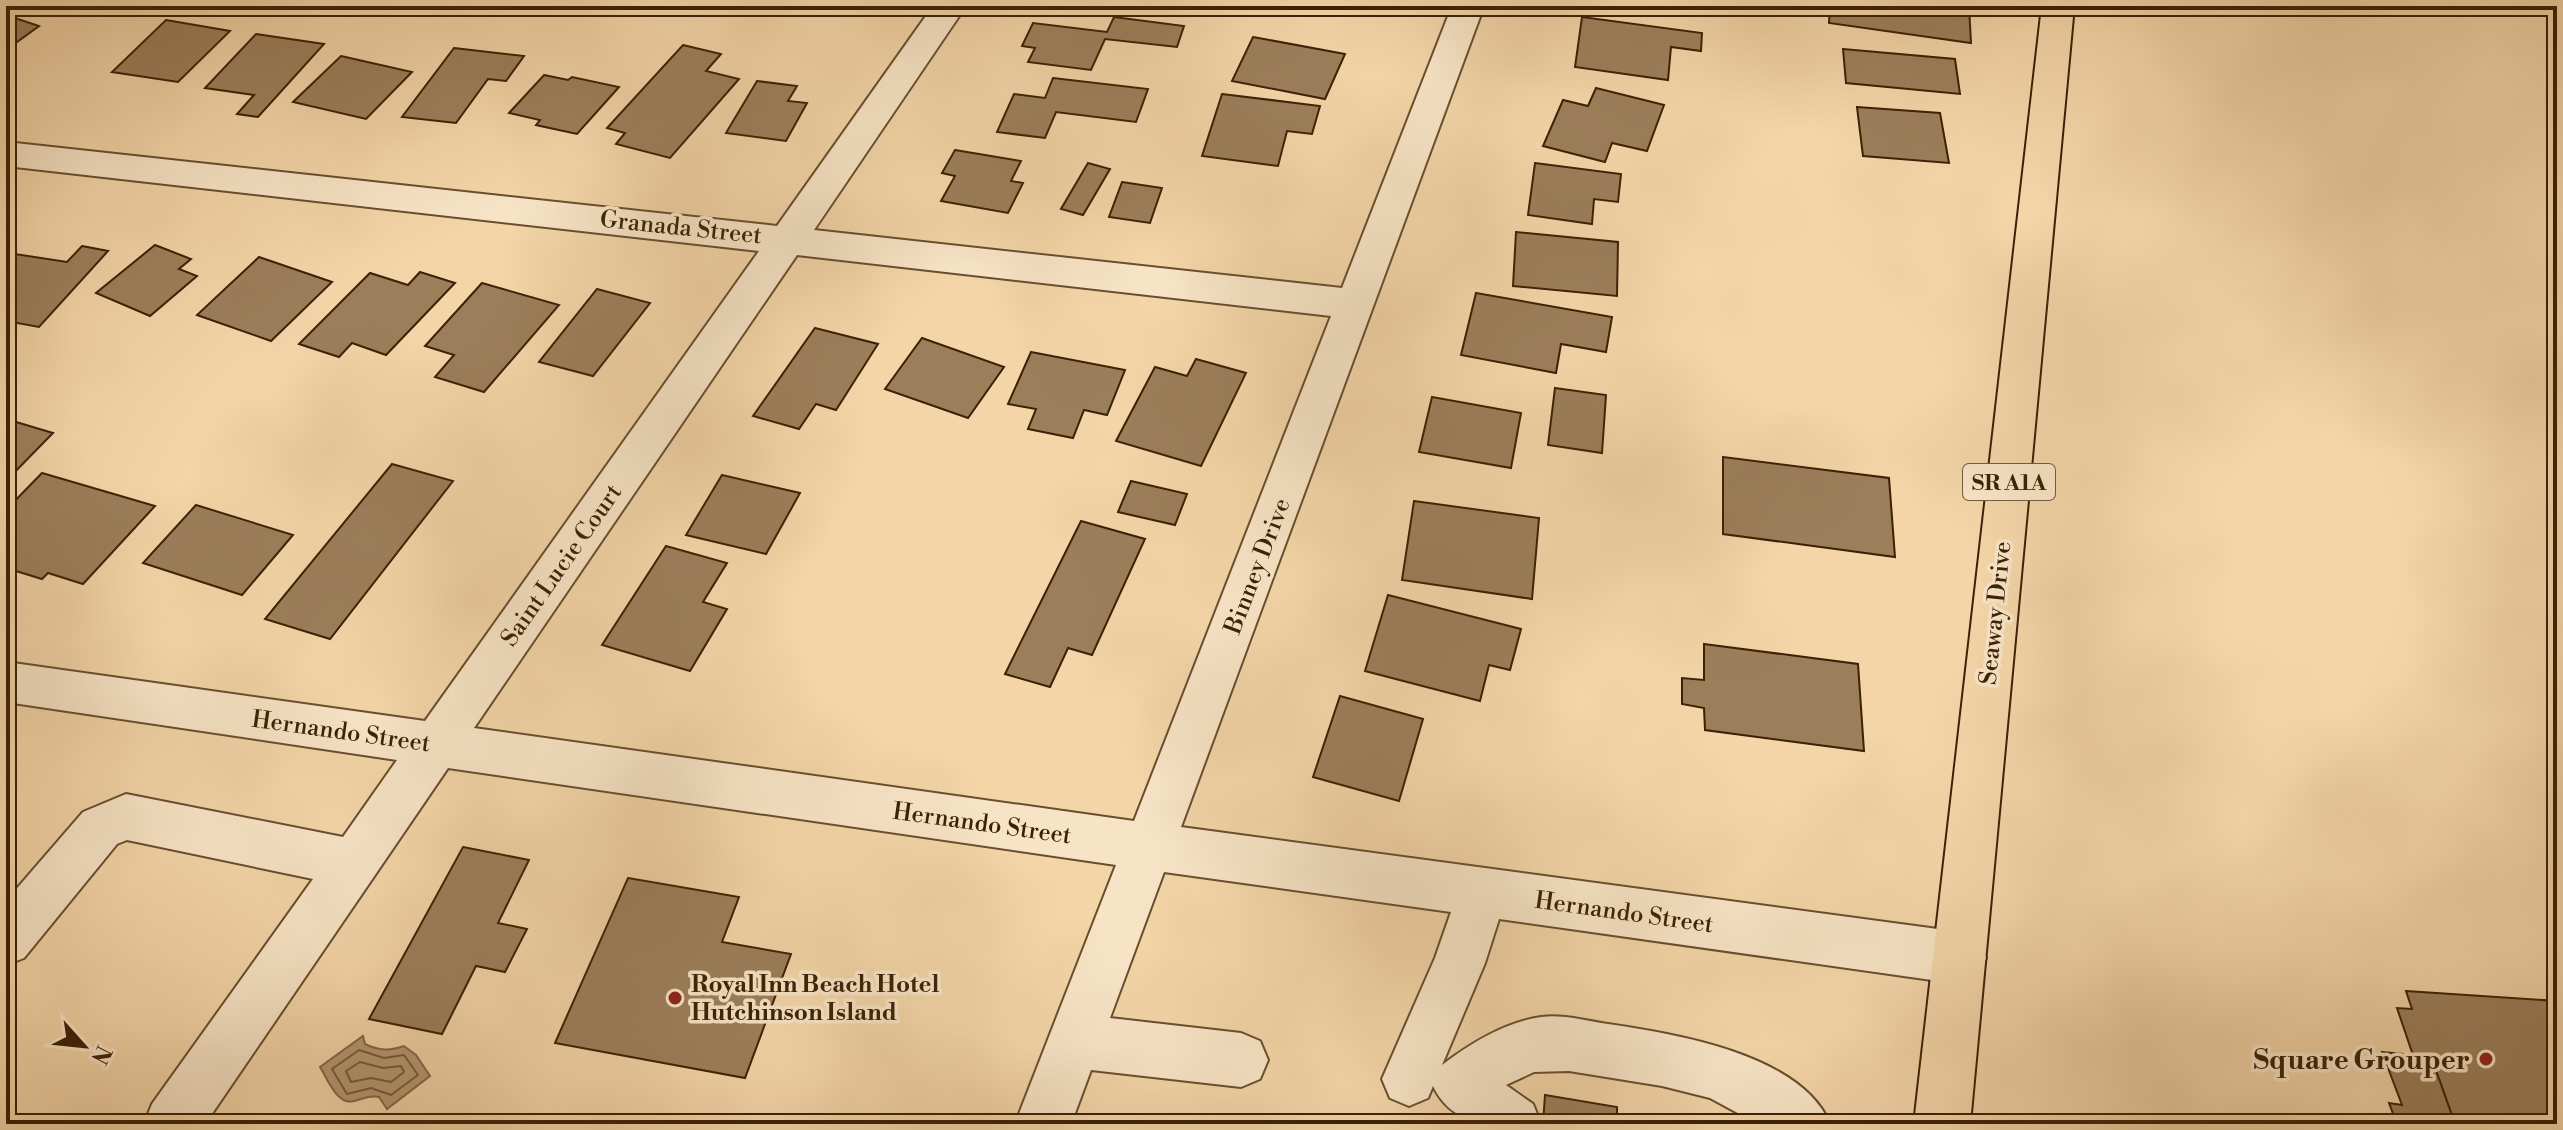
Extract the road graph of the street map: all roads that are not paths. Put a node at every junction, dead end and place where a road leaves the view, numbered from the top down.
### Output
1 (950, 6) edge
2 (1468, 6) edge
3 (2058, 6) edge
4 (6, 154) edge
5 (788, 239) junction
6 (1356, 304) junction
7 (6, 682) edge
8 (436, 745) junction
9 (1150, 846) junction
10 (353, 863) junction
11 (1483, 892) junction
12 (6, 940) edge
13 (1960, 958) junction
14 (1075, 1041) junction
15 (1241, 1060) dead end
16 (1434, 1082) junction
17 (172, 1124) edge
18 (1043, 1124) edge
19 (1513, 1124) edge
20 (1802, 1124) edge
21 (1942, 1124) edge

1 - 5 street, Saint Lucie Court
2 - 6 street, Binney Drive
3 - 13 main road, Seaway Drive / SR A1A
4 - 5 street, Granada Street
5 - 6 street, Granada Street
5 - 8 street, Saint Lucie Court
6 - 9 street, Binney Drive
7 - 8 street, Hernando Street
8 - 9 street, Hernando Street
8 - 10 street, Saint Lucie Court
9 - 11 street, Hernando Street
9 - 14 street, Binney Drive
10 - 12 street
10 - 17 street, Saint Lucie Court
11 - 13 street, Hernando Street
11 - 16 street
13 - 21 main road, Seaway Drive / SR A1A
14 - 15 street
14 - 18 street, Binney Drive
16 - 19 street
16 - 20 street

